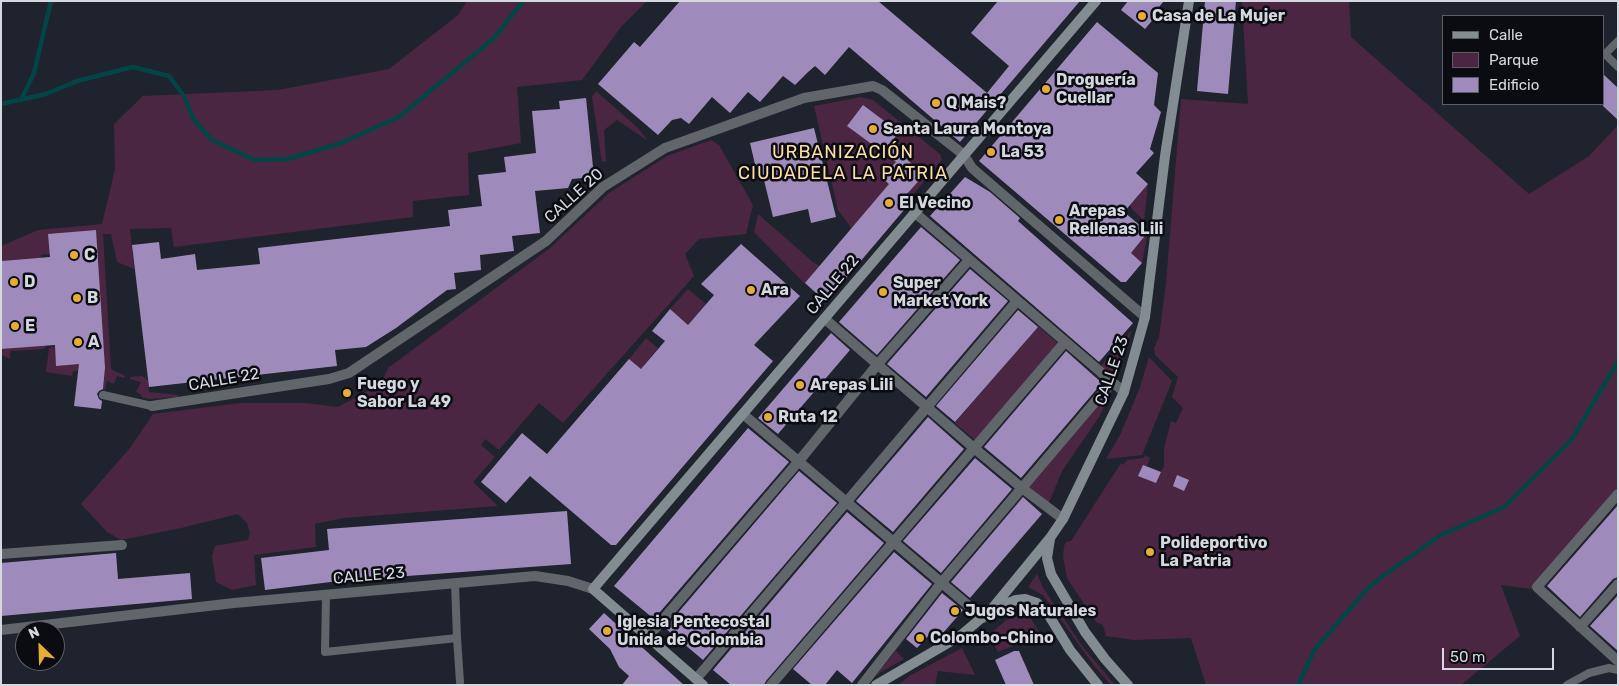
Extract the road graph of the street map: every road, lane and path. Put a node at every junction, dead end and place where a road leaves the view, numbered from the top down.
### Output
1 (1189, 1) edge
2 (1094, 2) edge
3 (1618, 41) edge
4 (1618, 67) edge
5 (964, 155) junction
6 (914, 212) junction
7 (969, 260) junction
8 (1017, 301) junction
9 (1145, 317) junction
10 (825, 319) junction
11 (1065, 342) junction
12 (877, 365) junction
13 (349, 372) joint
14 (1112, 382) junction
15 (1124, 392) junction
16 (103, 396) dead end
17 (152, 406) joint
18 (927, 408) junction
19 (743, 414) junction
20 (974, 448) junction
21 (799, 461) junction
22 (1022, 488) junction
23 (1618, 494) edge
24 (847, 502) junction
25 (1063, 518) junction
26 (1050, 538) junction
27 (894, 542) junction
28 (122, 545) dead end
29 (1, 554) edge
30 (942, 582) junction
31 (454, 584) junction
32 (1618, 584) edge
33 (593, 589) junction
34 (326, 595) junction
35 (991, 610) junction
36 (983, 618) junction
37 (1580, 627) junction
38 (1, 630) edge
39 (648, 637) junction
40 (457, 638) junction
41 (1618, 661) edge
42 (1618, 670) edge
43 (460, 682) dead end
44 (700, 682) edge
45 (771, 685) edge
46 (862, 685) edge
47 (876, 685) edge
48 (1098, 685) edge
49 (1128, 685) edge
50 (1567, 685) edge

1 - 9 main road, CALLE 23
2 - 5 main road, CALLE 22
3 - 4 lane
5 - 6 main road, CALLE 22
5 - 9 street
5 - 13 street, CALLE 20
6 - 7 street
6 - 10 main road, CALLE 22
7 - 8 street
7 - 12 street
8 - 11 street
8 - 18 street
9 - 15 main road, CALLE 23
10 - 12 street
10 - 19 main road, CALLE 22
11 - 14 street
11 - 20 street
12 - 18 street
12 - 21 street
13 - 17 street, CALLE 22
14 - 15 street
14 - 22 street
15 - 25 main road, CALLE 23
16 - 17 lane, CALLE 22
18 - 20 street
18 - 24 street
19 - 21 street
19 - 33 main road, CALLE 22
20 - 22 street
20 - 27 street
21 - 24 street
21 - 39 street
22 - 25 street
22 - 30 street
23 - 37 street
24 - 27 street
24 - 44 street
25 - 26 main road, CALLE 23
26 - 35 main road, CALLE 23
26 - 49 main road
27 - 30 street
27 - 45 street
28 - 29 street
30 - 36 street
30 - 46 street
31 - 33 street, CALLE 23
31 - 34 street, CALLE 23
31 - 40 lane
32 - 37 street
33 - 39 main road, CALLE 23
34 - 38 street, CALLE 23
34 - 40 lane
35 - 36 main road, CALLE 23
35 - 48 main road
36 - 47 main road, CALLE 23
37 - 41 street
39 - 44 main road, CALLE 23
40 - 43 lane
42 - 50 lane

